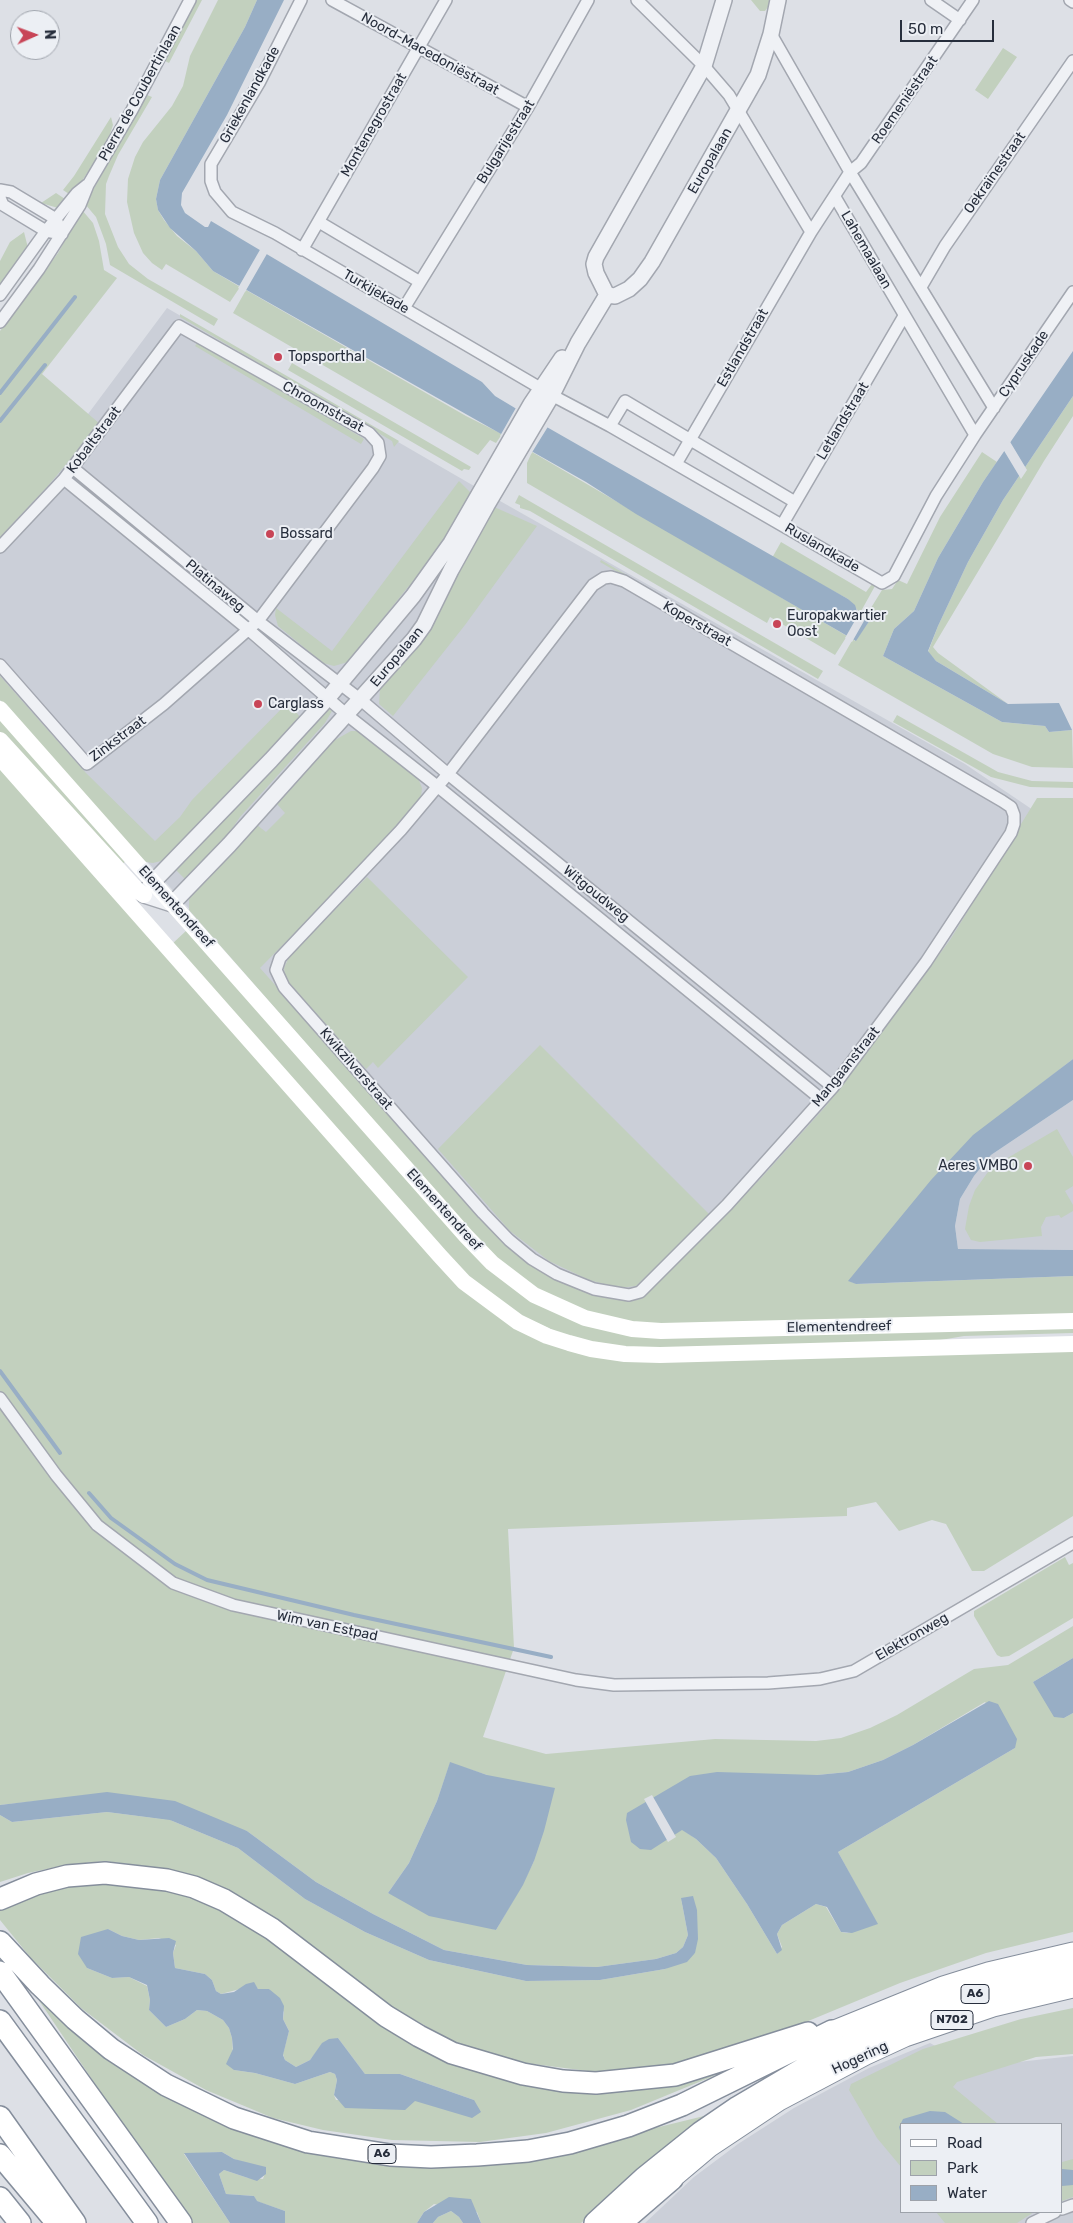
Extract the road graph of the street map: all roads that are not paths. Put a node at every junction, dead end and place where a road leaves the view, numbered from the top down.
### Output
1 (190, 0) edge
2 (301, 0) edge
3 (332, 0) edge
4 (446, 0) edge
5 (588, 0) edge
6 (637, 0) edge
7 (724, 0) edge
8 (778, 0) edge
9 (931, 0) edge
10 (973, 0) edge
11 (960, 20) junction
12 (771, 34) junction
13 (419, 47) junction
14 (1073, 62) edge
15 (704, 66) junction
16 (528, 107) junction
17 (739, 111) junction
18 (850, 172) junction
19 (88, 185) junction
20 (0, 190) edge
21 (216, 192) joint
22 (0, 198) edge
23 (835, 198) junction
24 (56, 219) junction
25 (319, 222) junction
26 (46, 231) junction
27 (811, 232) junction
28 (62, 234) junction
29 (302, 250) junction
30 (420, 282) junction
31 (921, 287) junction
32 (1073, 292) edge
33 (0, 295) edge
34 (607, 295) junction
35 (404, 308) junction
36 (904, 316) junction
37 (0, 322) edge
38 (179, 326) joint
39 (547, 392) junction
40 (994, 408) junction
41 (610, 426) junction
42 (975, 435) junction
43 (689, 440) junction
44 (512, 451) junction
45 (676, 464) junction
46 (73, 468) junction
47 (64, 479) junction
48 (795, 502) junction
49 (782, 525) junction
50 (0, 547) edge
51 (258, 621) junction
52 (249, 630) junction
53 (0, 665) edge
54 (339, 685) junction
55 (328, 699) junction
56 (361, 700) junction
57 (0, 710) edge
58 (347, 715) junction
59 (0, 740) edge
60 (0, 758) edge
61 (448, 774) junction
62 (437, 786) junction
63 (1014, 815) joint
64 (148, 889) junction
65 (172, 904) junction
66 (139, 916) junction
67 (833, 1087) junction
68 (821, 1099) junction
69 (640, 1292) joint
70 (1073, 1321) edge
71 (1073, 1344) edge
72 (0, 1398) edge
73 (1073, 1543) edge
74 (737, 1683) joint
75 (2, 1898) edge
76 (0, 1942) edge
77 (1073, 1952) edge
78 (1073, 1970) edge
79 (0, 1972) edge
80 (1073, 1988) edge
81 (0, 2021) edge
82 (817, 2050) junction
83 (0, 2117) edge
84 (0, 2155) edge
85 (672, 2179) junction
86 (0, 2198) edge
87 (1053, 2213) edge
88 (20, 2223) edge
89 (57, 2223) edge
90 (75, 2223) edge
91 (147, 2223) edge
92 (180, 2223) edge
93 (594, 2223) edge
94 (621, 2223) edge
95 (635, 2223) edge
96 (1032, 2223) edge

1 - 19 street, Pierre de Coubertinlaan
2 - 21 street, Griekenlandkade
3 - 13 street, Noord-Macedoniëstraat
4 - 13 street, Montenegrostraat
5 - 16 street, Bulgarijestraat
6 - 15 street
7 - 15 street
8 - 12 street, Europalaan
9 - 11 street
10 - 11 street, Roemeniëstraat
11 - 18 street, Roemeniëstraat
12 - 17 street, Europalaan
12 - 18 street, Lahemaalaan
13 - 16 street, Noord-Macedoniëstraat
13 - 25 street, Montenegrostraat
14 - 31 street, Oekraïnestraat
15 - 17 street
15 - 34 street
16 - 30 street, Bulgarijestraat
17 - 27 street
17 - 34 street, Europalaan
18 - 23 street, Roemeniëstraat
18 - 31 street, Lahemaalaan
19 - 24 street, Pierre de Coubertinlaan
19 - 28 street, Pierre de Coubertinlaan
20 - 24 street
21 - 29 street, Turkijekade
22 - 26 street
23 - 27 street, Lahemaalaan
23 - 36 street, Lahemaalaan
24 - 26 street, Pierre de Coubertinlaan
24 - 28 street
25 - 29 street, Montenegrostraat
25 - 30 street
26 - 28 street
26 - 33 street, Pierre de Coubertinlaan
27 - 43 street, Estlandstraat
28 - 37 street, Pierre de Coubertinlaan
29 - 35 street, Turkijekade
30 - 35 street, Bulgarijestraat
31 - 40 street, Lahemaalaan
32 - 40 street, Cypruskade
34 - 39 street, Europalaan
35 - 39 street, Turkijekade
36 - 42 street, Lahemaalaan
36 - 48 street, Letlandstraat
38 - 46 street, Kobaltstraat
38 - 51 street, Chroomstraat
39 - 41 street, Ruslandkade
39 - 44 street, Europalaan
40 - 42 street, Cypruskade
41 - 43 street, Ruslandkade
41 - 45 street, Ruslandkade
42 - 49 street, Ruslandkade
43 - 45 street, Estlandstraat
43 - 48 street, Ruslandkade
44 - 54 street, Europalaan
44 - 56 street, Europalaan
45 - 49 street, Ruslandkade
46 - 47 street, Kobaltstraat
46 - 51 street, Platinaweg
47 - 50 street, Kobaltstraat
47 - 52 street, Platinaweg
48 - 49 street, Letlandstraat
51 - 52 street, Chroomstraat
51 - 54 street, Platinaweg
52 - 53 street, Zinkstraat
52 - 55 street, Platinaweg
54 - 55 street, Europalaan
54 - 56 street, Platinaweg
55 - 58 street, Platinaweg
55 - 64 street, Europalaan
56 - 58 street, Europalaan
56 - 61 street, Witgoudweg
57 - 64 main road, Elementendreef
58 - 62 street, Witgoudweg
58 - 65 street, Europalaan
59 - 64 main road
60 - 66 main road, Elementendreef
61 - 62 street, Koperstraat
61 - 63 street, Koperstraat
61 - 67 street, Witgoudweg
62 - 68 street, Witgoudweg
62 - 69 street, Kwikzilverstraat
63 - 67 street, Mangaanstraat
64 - 65 main road, Elementendreef
64 - 66 street
65 - 70 main road, Elementendreef
66 - 71 main road, Elementendreef
67 - 68 street, Mangaanstraat
68 - 69 street, Mangaanstraat
72 - 74 street, Wim van Estpad
73 - 74 street, Elektronweg
75 - 82 highway, A6
76 - 82 highway, A6
77 - 82 highway, Hogering / N702
78 - 82 highway, A6
79 - 92 highway
80 - 82 highway, Hogering / N702
81 - 91 highway
82 - 85 highway, Hogering / N702
82 - 93 highway, A6
83 - 90 highway
84 - 89 highway
85 - 94 highway
85 - 95 highway
86 - 88 highway
87 - 96 street

